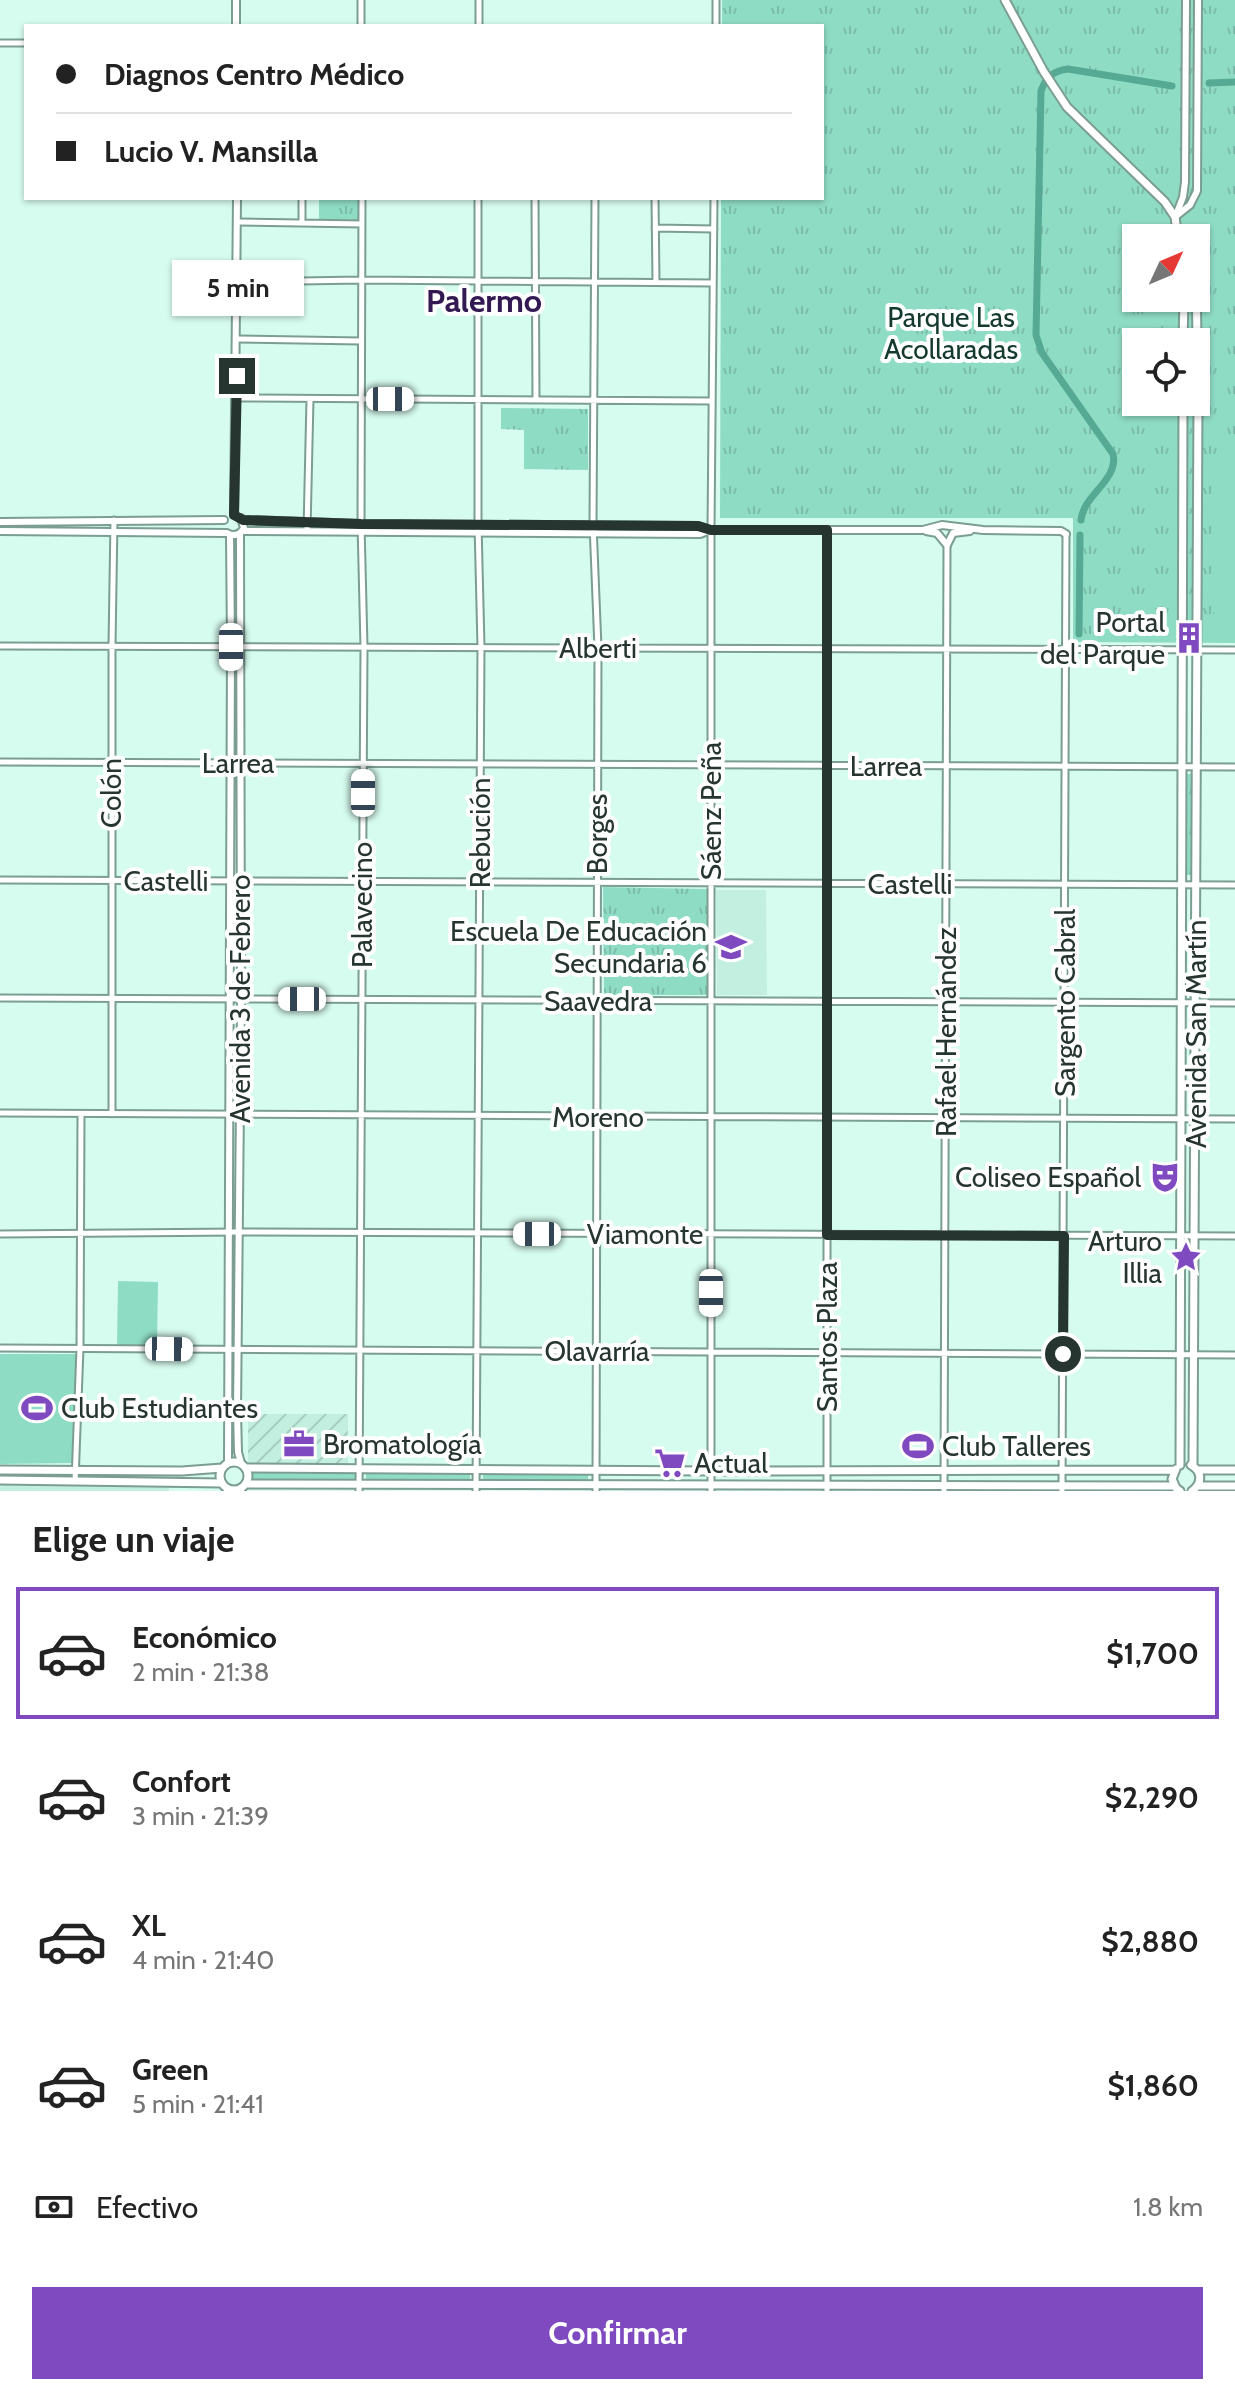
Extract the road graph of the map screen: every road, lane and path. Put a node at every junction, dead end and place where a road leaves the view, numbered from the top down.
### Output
1 (236, 0) edge
2 (361, 0) edge
3 (479, 0) edge
4 (716, 0) edge
5 (1005, 0) edge
6 (1186, 0) edge
7 (1198, 0) edge
8 (236, 24) edge
9 (361, 24) edge
10 (479, 24) edge
11 (716, 24) edge
12 (0, 43) edge
13 (24, 43) edge
14 (237, 200) edge
15 (302, 200) edge
16 (362, 200) edge
17 (478, 200) edge
18 (535, 200) edge
19 (595, 200) edge
20 (655, 200) edge
21 (714, 200) edge
22 (1175, 217) junction
23 (238, 222) junction
24 (302, 223) junction
25 (362, 224) junction
26 (1176, 224) edge
27 (655, 228) junction
28 (714, 229) junction
29 (361, 280) junction
30 (237, 282) junction
31 (478, 282) junction
32 (537, 282) junction
33 (656, 282) junction
34 (595, 283) junction
35 (713, 283) junction
36 (237, 339) junction
37 (361, 341) junction
38 (237, 398) junction
39 (310, 399) junction
40 (361, 399) junction
41 (478, 399) junction
42 (536, 400) junction
43 (594, 400) junction
44 (712, 401) junction
45 (1183, 416) edge
46 (1197, 416) edge
47 (234, 515) junction
48 (114, 520) junction
49 (224, 520) junction
50 (243, 520) junction
51 (0, 522) edge
52 (536, 524) junction
53 (593, 524) junction
54 (307, 527) junction
55 (361, 528) junction
56 (478, 528) junction
57 (711, 530) junction
58 (827, 530) junction
59 (923, 530) junction
60 (983, 530) junction
61 (0, 531) edge
62 (113, 531) junction
63 (241, 532) junction
64 (536, 533) junction
65 (594, 533) junction
66 (228, 534) junction
67 (1066, 534) joint
68 (947, 545) junction
69 (0, 646) edge
70 (112, 646) junction
71 (231, 647) junction
72 (241, 647) junction
73 (364, 647) junction
74 (481, 647) junction
75 (598, 648) junction
76 (711, 648) junction
77 (827, 648) junction
78 (948, 649) junction
79 (1066, 649) junction
80 (1182, 649) junction
81 (1196, 649) junction
82 (1235, 650) edge
83 (0, 762) edge
84 (111, 762) junction
85 (231, 763) junction
86 (241, 763) junction
87 (363, 763) junction
88 (480, 764) junction
89 (598, 765) junction
90 (711, 765) junction
91 (827, 765) junction
92 (947, 766) junction
93 (1065, 766) junction
94 (1182, 767) junction
95 (1196, 767) junction
96 (1235, 767) edge
97 (0, 880) edge
98 (112, 881) junction
99 (230, 882) junction
100 (241, 882) junction
101 (363, 882) junction
102 (480, 882) junction
103 (597, 883) junction
104 (711, 883) junction
105 (827, 884) junction
106 (947, 884) junction
107 (1065, 884) junction
108 (1181, 885) junction
109 (1196, 885) junction
110 (1235, 885) edge
111 (0, 998) edge
112 (111, 999) junction
113 (230, 999) junction
114 (241, 999) junction
115 (362, 1000) junction
116 (479, 1000) junction
117 (597, 1001) junction
118 (711, 1001) junction
119 (827, 1001) junction
120 (946, 1002) junction
121 (1065, 1002) junction
122 (1181, 1003) junction
123 (1196, 1003) junction
124 (1235, 1003) edge
125 (0, 1113) edge
126 (81, 1114) junction
127 (112, 1114) junction
128 (229, 1115) junction
129 (241, 1115) junction
130 (361, 1116) junction
131 (478, 1116) junction
132 (597, 1117) junction
133 (711, 1117) junction
134 (827, 1118) junction
135 (946, 1118) junction
136 (1064, 1118) junction
137 (1181, 1119) junction
138 (1195, 1119) junction
139 (1235, 1119) edge
140 (229, 1232) junction
141 (238, 1232) junction
142 (81, 1233) junction
143 (361, 1233) junction
144 (478, 1233) junction
145 (0, 1234) edge
146 (596, 1234) junction
147 (711, 1234) junction
148 (827, 1235) junction
149 (945, 1235) junction
150 (1064, 1236) junction
151 (1181, 1236) junction
152 (1194, 1236) junction
153 (1235, 1236) edge
154 (228, 1294) junction
155 (238, 1294) junction
156 (0, 1348) edge
157 (80, 1348) junction
158 (360, 1349) junction
159 (228, 1350) junction
160 (238, 1350) junction
161 (477, 1350) junction
162 (596, 1351) junction
163 (711, 1352) junction
164 (827, 1352) junction
165 (944, 1353) junction
166 (1063, 1354) junction
167 (1180, 1355) junction
168 (1194, 1355) junction
169 (1235, 1355) edge
170 (228, 1412) junction
171 (237, 1412) junction
172 (225, 1465) junction
173 (244, 1466) junction
174 (1177, 1468) junction
175 (1196, 1468) junction
176 (359, 1469) junction
177 (476, 1469) junction
178 (0, 1470) edge
179 (596, 1470) junction
180 (1235, 1470) edge
181 (76, 1471) junction
182 (711, 1471) junction
183 (827, 1471) junction
184 (944, 1472) junction
185 (1063, 1472) junction
186 (0, 1480) edge
187 (75, 1481) junction
188 (1235, 1486) edge
189 (359, 1487) edge
190 (226, 1488) edge
191 (242, 1488) edge
192 (476, 1488) edge
193 (596, 1488) edge
194 (711, 1488) edge
195 (827, 1488) edge
196 (944, 1488) edge
197 (1062, 1488) edge
198 (1177, 1488) edge
199 (1195, 1488) edge

1 - 8 street
2 - 9 street
3 - 10 street
4 - 11 street
5 - 22 main road
6 - 22 street
7 - 22 street
12 - 13 street
14 - 23 street
15 - 24 street
16 - 25 street, Palavecino
17 - 31 street, Rebución
18 - 32 street
19 - 34 street, Borges
20 - 27 street
21 - 28 street, Sáenz Peña
22 - 26 main road
23 - 24 street
23 - 30 street
24 - 25 street
25 - 29 street, Palavecino
27 - 28 street
27 - 33 street
28 - 35 street, Sáenz Peña
29 - 30 street
29 - 31 street
29 - 37 street, Palavecino
30 - 36 street
31 - 32 street
31 - 41 street, Rebución
32 - 34 street
32 - 42 street
33 - 34 street
33 - 35 street
34 - 43 street, Borges
35 - 44 street, Sáenz Peña
36 - 37 street
36 - 38 street
37 - 40 street, Palavecino
38 - 39 street
38 - 47 street
39 - 40 street
39 - 54 street
40 - 41 street
40 - 55 street, Palavecino
41 - 42 street
41 - 56 street, Rebución
42 - 43 street
43 - 44 street
43 - 53 street, Borges
44 - 57 street, Sáenz Peña
45 - 80 main road, Avenida San Martín
46 - 81 main road, Avenida San Martín
47 - 49 street
47 - 50 street
48 - 49 street
48 - 51 street
48 - 62 street, Colón
49 - 66 street
50 - 54 street
50 - 63 street
52 - 53 street
52 - 56 street
52 - 64 street
53 - 57 street
53 - 65 street, Borges
54 - 55 street
54 - 63 street
55 - 56 street
55 - 73 street, Palavecino
56 - 64 street
56 - 74 street, Rebución
57 - 58 street
57 - 65 street
57 - 76 street, Sáenz Peña
58 - 59 street
58 - 77 street, Santos Plaza
59 - 60 street
59 - 68 street
60 - 67 street
60 - 68 street
61 - 62 street
62 - 66 street
62 - 70 street, Colón
63 - 66 street
63 - 72 street, Avenida 3 de Febrero
64 - 65 street
65 - 75 street, Borges
66 - 71 street, Avenida 3 de Febrero
67 - 79 street, Sargento Cabral
68 - 78 street, Rafael Hernández
69 - 70 street, Alberti
70 - 71 street, Alberti
70 - 84 street, Colón
71 - 72 street, Alberti
71 - 85 street, Avenida 3 de Febrero
72 - 73 street, Alberti
72 - 86 street, Avenida 3 de Febrero
73 - 74 street, Alberti
73 - 87 street, Palavecino
74 - 75 street, Alberti
74 - 88 street, Rebución
75 - 76 street, Alberti
75 - 89 street, Borges
76 - 77 street, Alberti
76 - 90 street, Sáenz Peña
77 - 78 street, Alberti
77 - 91 street, Santos Plaza
78 - 79 street, Alberti
78 - 92 street, Rafael Hernández
79 - 80 street, Alberti
79 - 93 street, Sargento Cabral
80 - 81 street, Alberti
80 - 94 main road, Avenida San Martín
81 - 82 street, Alberti
81 - 95 main road, Avenida San Martín
83 - 84 street, Larrea
84 - 85 street, Larrea
84 - 98 street, Colón
85 - 86 street, Larrea
85 - 99 street, Avenida 3 de Febrero
86 - 87 street, Larrea
86 - 100 street, Avenida 3 de Febrero
87 - 88 street, Larrea
87 - 101 street, Palavecino
88 - 89 street, Larrea
88 - 102 street, Rebución
89 - 90 street, Larrea
89 - 103 street, Borges
90 - 91 street, Larrea
90 - 104 street, Sáenz Peña
91 - 92 street, Larrea
91 - 105 street, Santos Plaza
92 - 93 street, Larrea
92 - 106 street, Rafael Hernández
93 - 94 street, Larrea
93 - 107 street, Sargento Cabral
94 - 95 street, Larrea
94 - 108 main road, Avenida San Martín
95 - 96 street, Larrea
95 - 109 main road, Avenida San Martín
97 - 98 street, Castelli
98 - 99 street, Castelli
98 - 112 street, Colón
99 - 100 street, Castelli
99 - 113 street, Avenida 3 de Febrero
100 - 101 street, Castelli
100 - 114 street, Avenida 3 de Febrero
101 - 102 street, Castelli
101 - 115 street, Palavecino
102 - 103 street, Castelli
102 - 116 street, Rebución
103 - 104 street, Castelli
103 - 117 street, Borges
104 - 105 street, Castelli
104 - 118 street, Sáenz Peña
105 - 106 street, Castelli
105 - 119 street, Santos Plaza
106 - 107 street, Castelli
106 - 120 street, Rafael Hernández
107 - 108 street, Castelli
107 - 121 street, Sargento Cabral
108 - 109 street, Castelli
108 - 122 main road, Avenida San Martín
109 - 110 street, Castelli
109 - 123 main road, Avenida San Martín
111 - 112 street, Saavedra
112 - 113 street, Saavedra
112 - 127 street, Colón
113 - 114 street, Saavedra
113 - 128 street, Avenida 3 de Febrero
114 - 115 street, Saavedra
114 - 129 street, Avenida 3 de Febrero
115 - 116 street, Saavedra
115 - 130 street, Palavecino
116 - 117 street, Saavedra
116 - 131 street, Rebución
117 - 118 street, Saavedra
117 - 132 street, Borges
118 - 119 street, Saavedra
118 - 133 street, Sáenz Peña
119 - 120 street, Saavedra
119 - 134 street, Santos Plaza
120 - 121 street, Saavedra
120 - 135 street, Rafael Hernández
121 - 122 street, Saavedra
121 - 136 street, Sargento Cabral
122 - 123 street, Saavedra
122 - 137 main road, Avenida San Martín
123 - 124 street, Saavedra
123 - 138 main road, Avenida San Martín
125 - 126 street, Moreno
126 - 127 street, Moreno
126 - 142 street
127 - 128 street, Moreno
128 - 129 street, Moreno
128 - 140 street, Avenida 3 de Febrero
129 - 130 street, Moreno
129 - 141 street, Avenida 3 de Febrero
130 - 131 street, Moreno
130 - 143 street, Palavecino
131 - 132 street, Moreno
131 - 144 street, Rebución
132 - 133 street, Moreno
132 - 146 street, Borges
133 - 134 street, Moreno
133 - 147 street, Sáenz Peña
134 - 135 street, Moreno
134 - 148 street, Santos Plaza
135 - 136 street, Moreno
135 - 149 street, Rafael Hernández
136 - 137 street, Moreno
136 - 150 street, Sargento Cabral
137 - 138 street, Moreno
137 - 151 main road, Avenida San Martín
138 - 139 street, Moreno
138 - 152 main road, Avenida San Martín
140 - 141 street, Viamonte
140 - 142 street, Viamonte
140 - 154 street, Avenida 3 de Febrero
141 - 143 street, Viamonte
141 - 155 street, Avenida 3 de Febrero
142 - 145 street, Viamonte
142 - 157 street
143 - 144 street, Viamonte
143 - 158 street, Palavecino
144 - 146 street, Viamonte
144 - 161 street, Rebución
146 - 147 street, Viamonte
146 - 162 street, Borges
147 - 148 street, Viamonte
147 - 163 street, Sáenz Peña
148 - 149 street, Viamonte
148 - 164 street, Santos Plaza
149 - 150 street, Viamonte
149 - 165 street, Rafael Hernández
150 - 151 street, Viamonte
150 - 166 street, Sargento Cabral
151 - 152 street, Viamonte
151 - 167 main road, Avenida San Martín
152 - 153 street, Viamonte
152 - 168 main road, Avenida San Martín
154 - 155 street
154 - 159 street, Avenida 3 de Febrero
155 - 160 street, Avenida 3 de Febrero
156 - 157 street, Olavarría
157 - 159 street, Olavarría
157 - 181 street
158 - 160 street, Olavarría
158 - 161 street, Olavarría
158 - 176 street, Palavecino
159 - 160 street, Olavarría
159 - 170 street, Avenida 3 de Febrero
160 - 171 street, Avenida 3 de Febrero
161 - 162 street, Olavarría
161 - 177 street, Rebución
162 - 163 street, Olavarría
162 - 179 street, Borges
163 - 164 street, Olavarría
163 - 182 street, Sáenz Peña
164 - 165 street, Olavarría
164 - 183 street, Santos Plaza
165 - 166 street, Olavarría
165 - 184 street, Rafael Hernández
166 - 167 street, Olavarría
166 - 185 street, Sargento Cabral
167 - 168 street, Olavarría
167 - 174 main road, Avenida San Martín
168 - 169 street, Olavarría
168 - 175 main road, Avenida San Martín
170 - 171 street
170 - 172 street, Avenida 3 de Febrero
171 - 173 street, Avenida 3 de Febrero
172 - 173 main road
172 - 181 main road
172 - 190 main road
173 - 176 main road
173 - 191 main road
174 - 175 main road
174 - 185 main road
174 - 198 main road, Avenida San Martín
175 - 180 main road
175 - 199 main road, Avenida San Martín
176 - 177 main road
176 - 189 street, Palavecino
177 - 179 main road
177 - 192 street, Rebución
178 - 181 main road
179 - 182 main road
179 - 193 street, Borges
181 - 187 street
182 - 183 main road
182 - 194 street, Sáenz Peña
183 - 184 main road
183 - 195 street, Santos Plaza
184 - 185 main road
184 - 196 street, Rafael Hernández
185 - 197 street, Sargento Cabral
186 - 187 main road
187 - 190 main road
188 - 199 main road
189 - 191 main road
189 - 192 main road
190 - 191 main road
192 - 193 main road
193 - 194 main road
194 - 195 main road
195 - 196 main road
196 - 197 main road
197 - 198 main road

